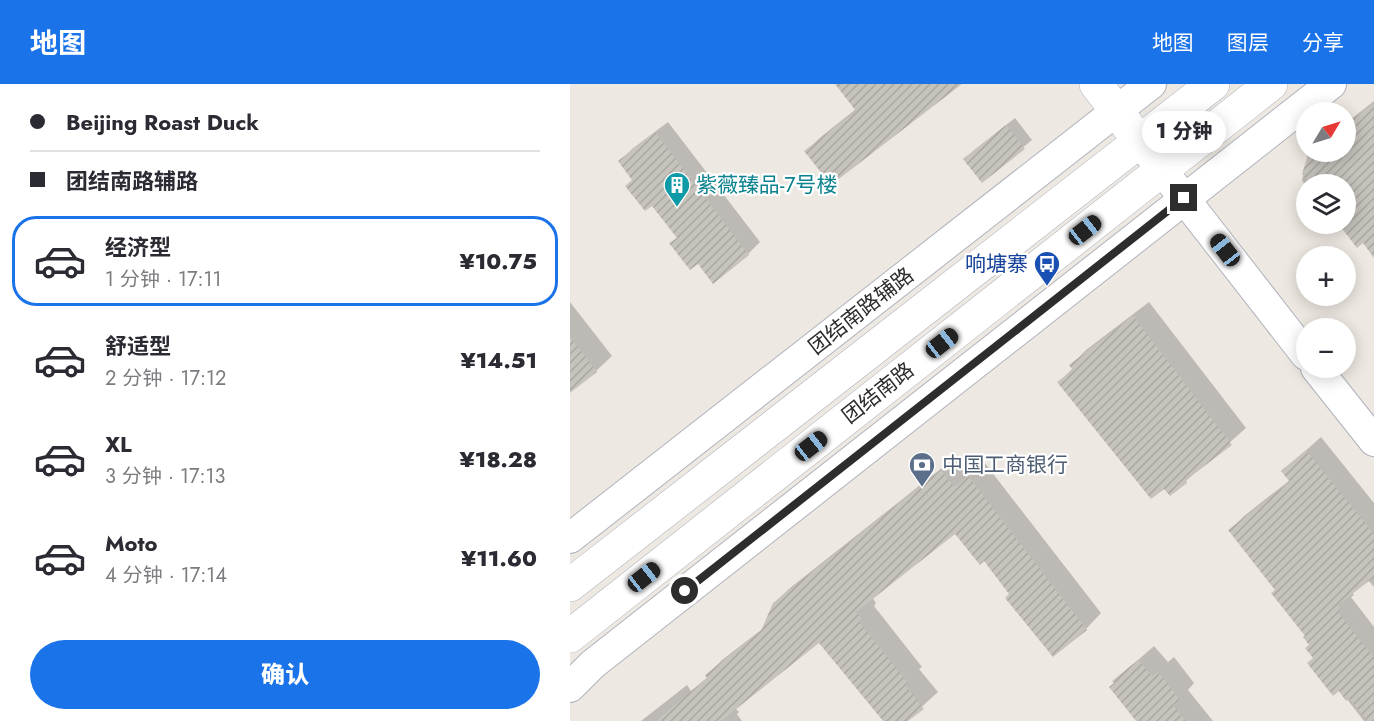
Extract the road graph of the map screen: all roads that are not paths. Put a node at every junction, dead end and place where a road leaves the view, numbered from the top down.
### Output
1 (1096, 84) edge
2 (1151, 84) edge
3 (1213, 84) edge
4 (1271, 84) edge
5 (1331, 84) edge
6 (1117, 111) junction
7 (1140, 142) junction
8 (1161, 170) junction
9 (1184, 198) junction
10 (1296, 342) edge
11 (1324, 378) edge
12 (1374, 441) edge
13 (570, 538) edge
14 (570, 585) edge
15 (570, 636) edge
16 (570, 687) edge

1 - 6 main road
2 - 6 street, 团结南路辅路
3 - 7 main road, 团结南路
4 - 8 main road, 团结南路
5 - 9 street
6 - 7 main road
6 - 13 street, 团结南路辅路
7 - 8 street
7 - 14 main road, 团结南路
8 - 9 street
8 - 15 main road, 团结南路
9 - 10 street
9 - 16 street
11 - 12 street

